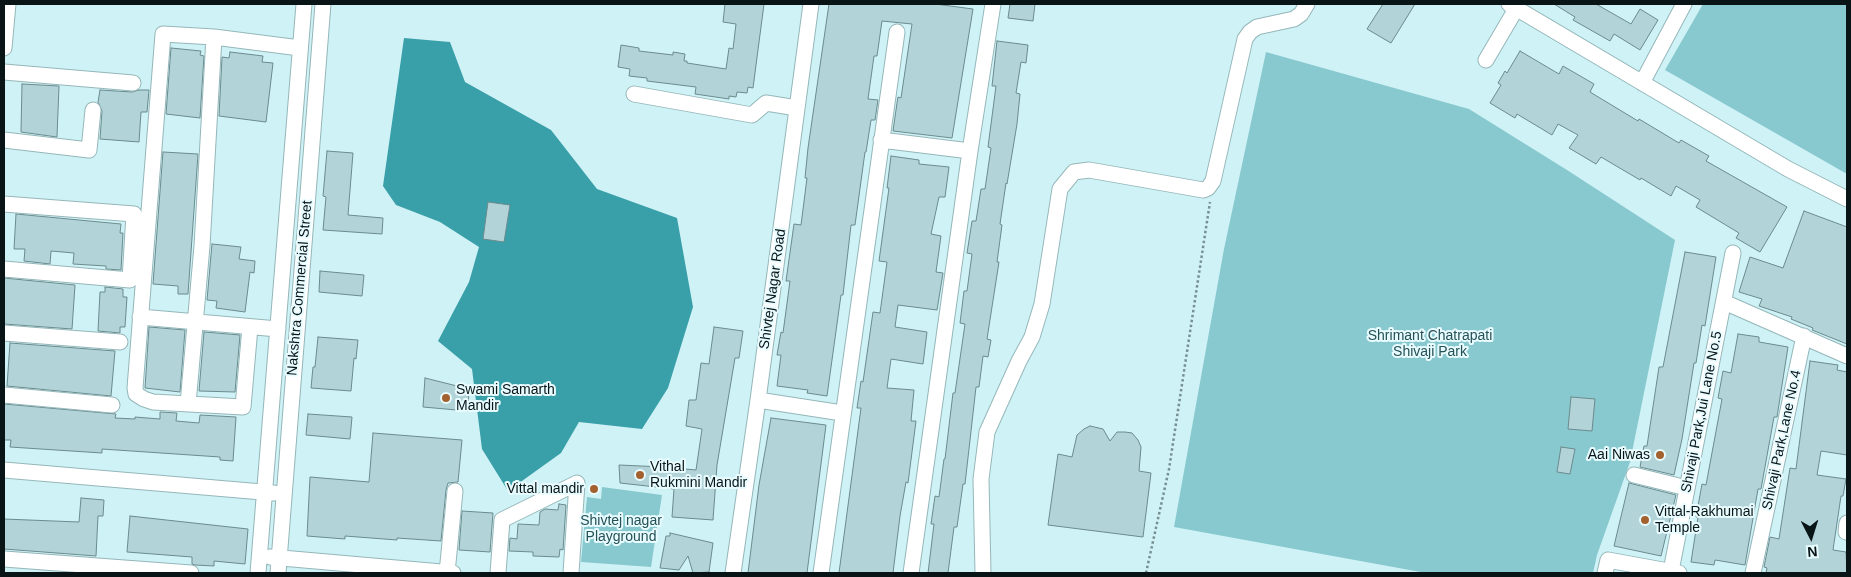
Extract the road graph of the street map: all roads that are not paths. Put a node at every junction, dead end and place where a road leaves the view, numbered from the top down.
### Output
1 (8, 4) edge
2 (304, 4) edge
3 (323, 4) edge
4 (811, 4) edge
5 (993, 4) edge
6 (1307, 4) edge
7 (1684, 4) edge
8 (1512, 6) edge
9 (897, 32) dead end
10 (214, 37) junction
11 (4, 39) edge
12 (300, 48) junction
13 (1486, 60) dead end
14 (4, 72) edge
15 (1642, 82) junction
16 (133, 83) dead end
17 (634, 94) dead end
18 (797, 108) junction
19 (93, 110) dead end
20 (4, 140) edge
21 (881, 140) junction
22 (970, 151) junction
23 (1847, 199) edge
24 (4, 204) edge
25 (1732, 253) dead end
26 (4, 269) edge
27 (1724, 302) junction
28 (140, 318) junction
29 (196, 322) junction
30 (250, 327) junction
31 (278, 329) junction
32 (4, 333) edge
33 (1804, 336) junction
34 (120, 342) dead end
35 (1847, 356) edge
36 (4, 396) edge
37 (758, 400) junction
38 (188, 404) junction
39 (112, 405) dead end
40 (842, 412) junction
41 (4, 470) edge
42 (1634, 475) dead end
43 (1687, 488) junction
44 (455, 490) dead end
45 (265, 493) junction
46 (284, 494) junction
47 (260, 556) junction
48 (279, 558) junction
49 (4, 559) edge
50 (1607, 567) edge
51 (64, 568) edge
52 (98, 570) edge
53 (395, 571) edge
54 (1676, 572) edge
55 (185, 573) edge
56 (258, 573) edge
57 (278, 573) edge
58 (447, 573) edge
59 (453, 573) edge
60 (498, 573) edge
61 (571, 573) edge
62 (733, 573) edge
63 (821, 573) edge
64 (911, 573) edge
65 (983, 573) edge
66 (1753, 573) edge

1 - 11 street
2 - 12 street, Nakshtra Commercial Street
3 - 46 street, Nakshtra Commercial Street
4 - 18 street, Shivtej Nagar Road
5 - 22 street
6 - 65 street
7 - 15 street
8 - 13 street
8 - 15 street
9 - 21 street
10 - 12 street
10 - 28 street
10 - 29 street
12 - 31 street, Nakshtra Commercial Street
14 - 16 street
15 - 23 street
17 - 18 street
18 - 37 street, Shivtej Nagar Road
19 - 20 street
21 - 22 street
21 - 40 street
22 - 64 street
24 - 26 street
25 - 27 street, Shivaji Park,Jui Lane No.5
27 - 33 street
27 - 43 street, Shivaji Park,Jui Lane No.5
28 - 29 street
28 - 38 street
29 - 30 street
29 - 38 street
30 - 31 street
30 - 38 street
31 - 45 street, Nakshtra Commercial Street
32 - 34 street
33 - 35 street
33 - 66 street, Shivaji Park,Lane No.4
36 - 39 street
37 - 40 street
37 - 62 street, Shivtej Nagar Road
40 - 63 street
41 - 45 street
42 - 43 street
43 - 54 street, Shivaji Park,Jui Lane No.5
44 - 58 street
45 - 46 street
45 - 47 street, Nakshtra Commercial Street
46 - 48 street, Nakshtra Commercial Street
47 - 48 street
47 - 56 street, Nakshtra Commercial Street
48 - 53 street
48 - 57 street, Nakshtra Commercial Street
49 - 51 street
50 - 54 street
51 - 52 street
52 - 55 street
53 - 58 street
58 - 59 street
60 - 61 street

